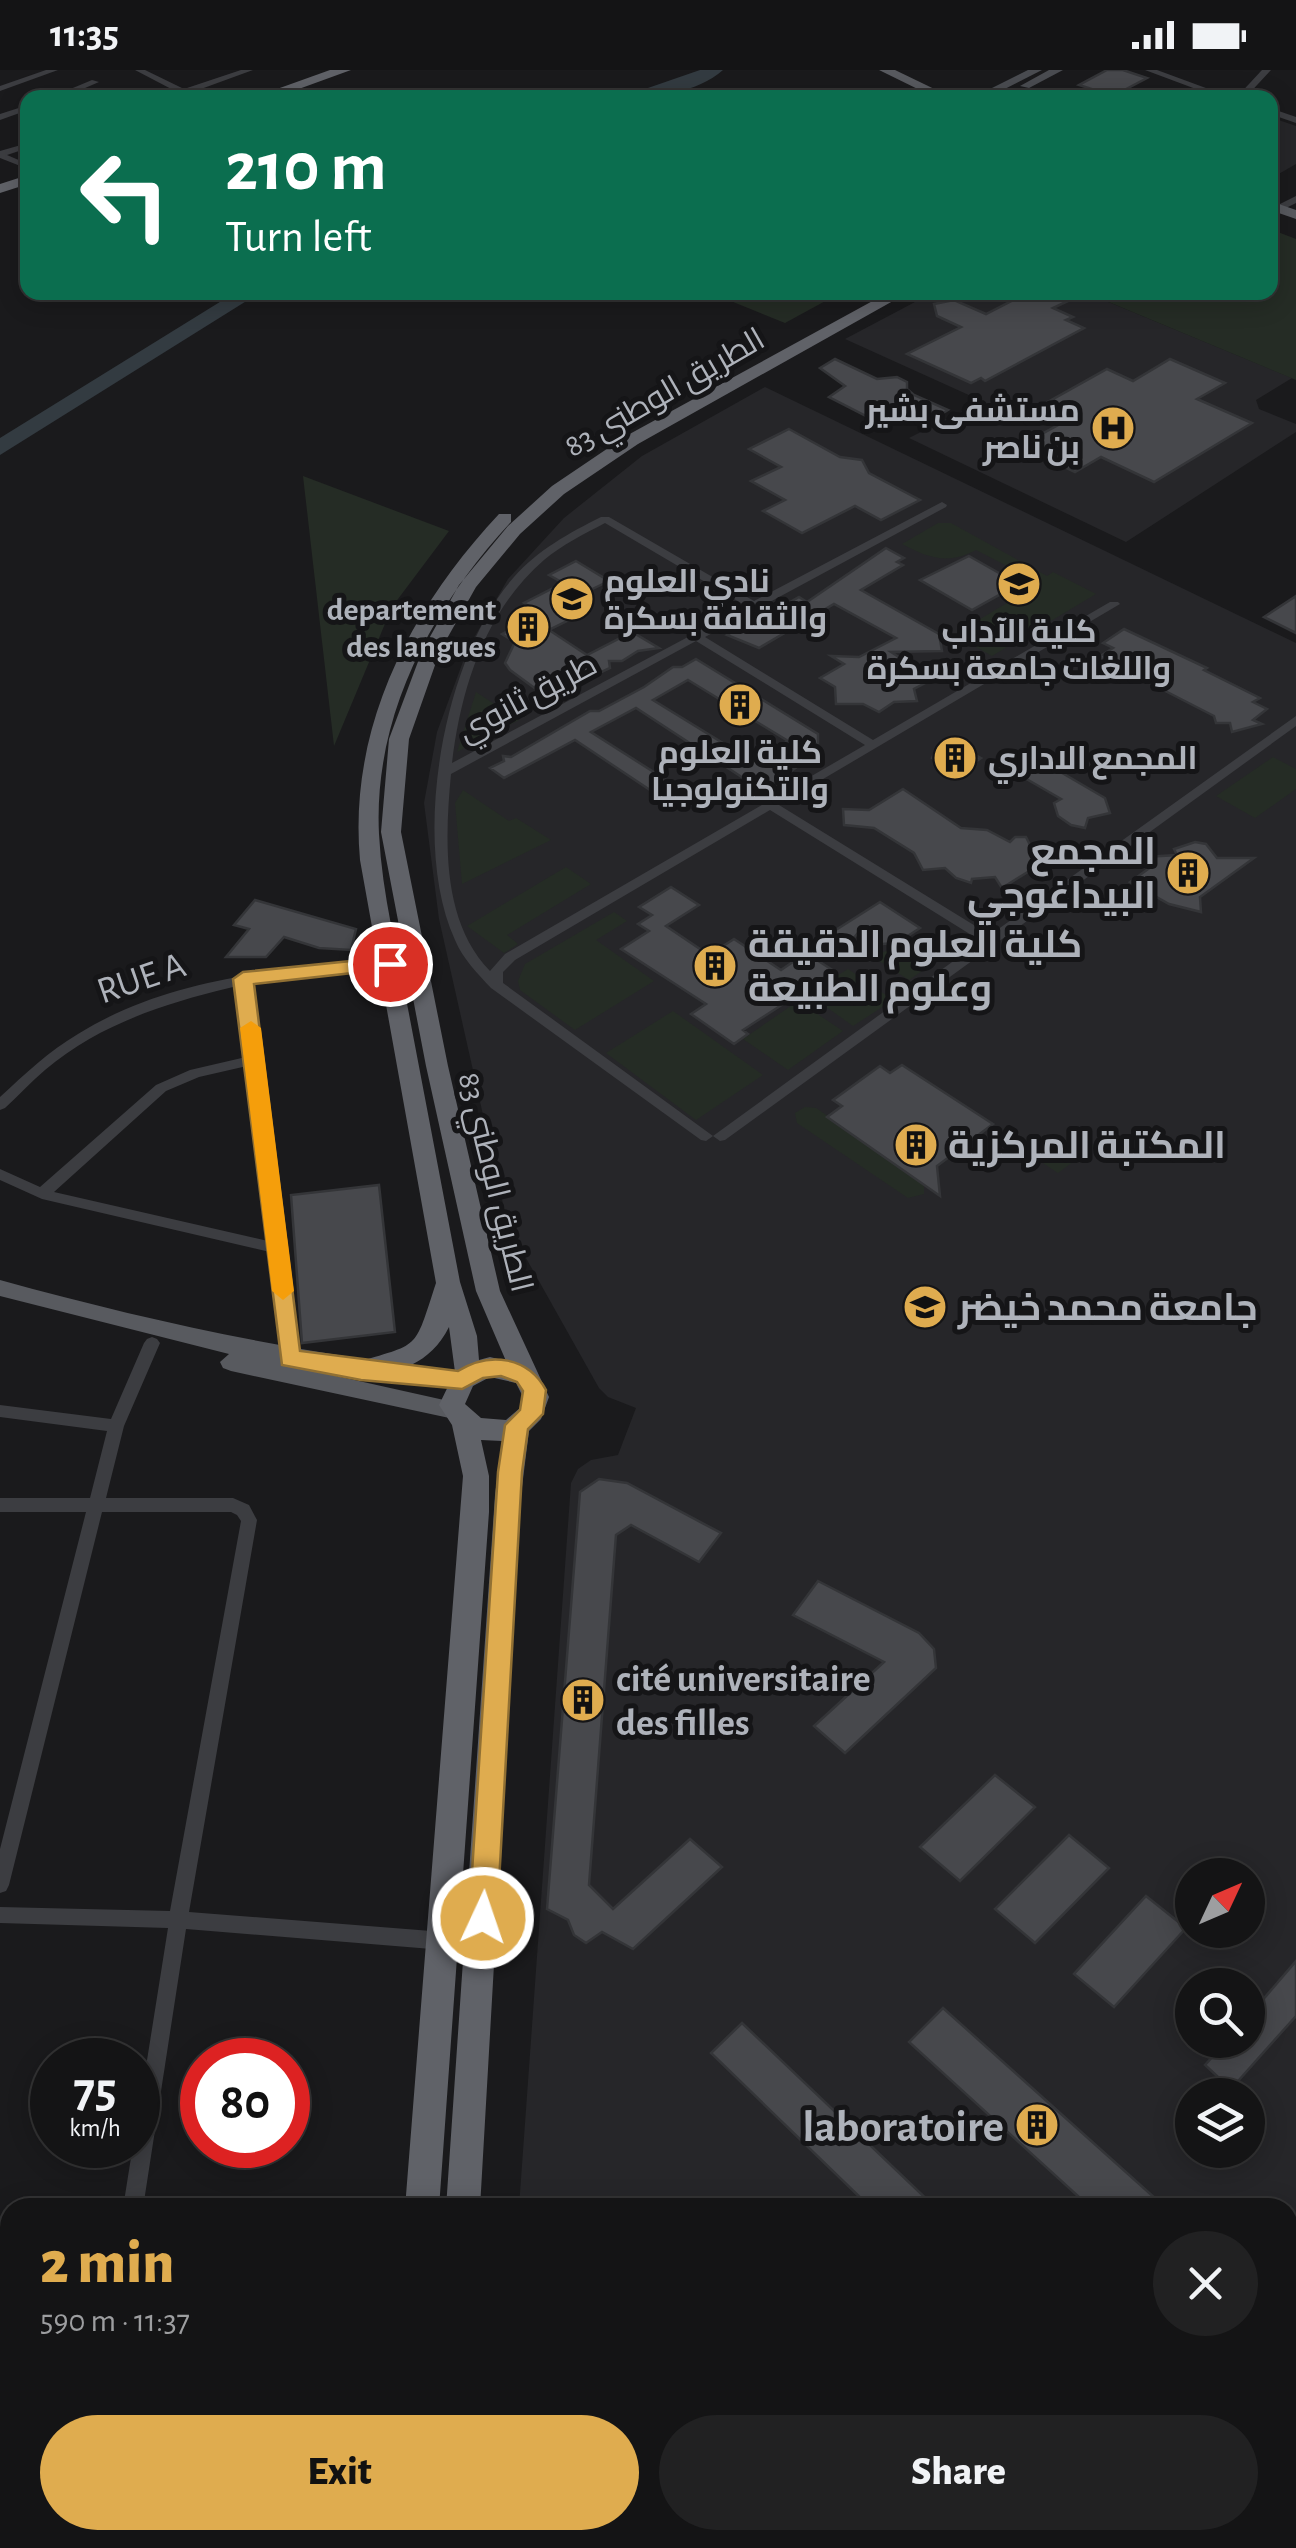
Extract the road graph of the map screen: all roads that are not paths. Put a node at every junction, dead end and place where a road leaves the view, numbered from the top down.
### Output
1 (54, 70) edge
2 (159, 70) edge
3 (249, 70) edge
4 (344, 70) edge
5 (364, 70) edge
6 (885, 70) edge
7 (1037, 70) edge
8 (1058, 70) edge
9 (1149, 70) edge
10 (1267, 70) edge
11 (143, 72) edge
12 (95, 82) dead end
13 (0, 89) edge
14 (74, 90) edge
15 (177, 90) edge
16 (192, 90) edge
17 (283, 90) edge
18 (304, 90) edge
19 (929, 90) edge
20 (993, 90) edge
21 (1017, 90) edge
22 (1206, 90) edge
23 (1248, 90) edge
24 (861, 300) edge
25 (887, 300) edge
26 (942, 506) dead end
27 (1114, 604) dead end
28 (754, 606) junction
29 (696, 637) junction
30 (1296, 720) edge
31 (874, 745) junction
32 (446, 772) junction
33 (770, 805) junction
34 (990, 941) junction
35 (390, 964) junction
36 (243, 979) junction
37 (496, 985) junction
38 (256, 1059) junction
39 (0, 1106) edge
40 (0, 1174) edge
41 (42, 1194) junction
42 (278, 1249) junction
43 (448, 1282) junction
44 (0, 1288) edge
45 (0, 1301) edge
46 (152, 1343) junction
47 (290, 1358) junction
48 (361, 1371) junction
49 (525, 1375) junction
50 (465, 1377) junction
51 (0, 1411) edge
52 (460, 1417) junction
53 (517, 1425) junction
54 (116, 1426) junction
55 (96, 1503) junction
56 (0, 1505) edge
57 (0, 1884) edge
58 (0, 1915) edge
59 (178, 1920) junction
60 (444, 1941) junction
61 (135, 2198) edge
62 (423, 2198) edge
63 (464, 2198) edge

1 - 13 street
2 - 11 street
3 - 16 street
4 - 17 highway
5 - 18 highway
6 - 19 main road
7 - 20 main road
8 - 21 main road
9 - 22 street
10 - 23 street
11 - 15 street
12 - 14 street
24 - 35 highway, الطريق الوطني 83
25 - 49 highway, الطريق الوطني 83
26 - 28 street, طريق ثانوي
27 - 31 street
28 - 29 street, طريق ثانوي
28 - 32 street
29 - 31 street
29 - 32 street, طريق ثانوي
30 - 34 street
31 - 33 street
32 - 37 street, طريق ثانوي
33 - 34 street
33 - 37 street
34 - 37 street, طريق ثانوي
35 - 36 street, RUE A
35 - 43 highway, الطريق الوطني 83
36 - 38 street
36 - 39 street, RUE A
38 - 41 street
38 - 42 street
40 - 41 street
41 - 42 street
42 - 47 street
43 - 48 highway
43 - 50 highway, الطريق الوطني 83
44 - 47 main road
45 - 46 main road
46 - 52 main road
46 - 54 street
47 - 48 main road
48 - 50 main road
49 - 50 highway
49 - 53 highway
50 - 52 highway
51 - 54 street
52 - 53 highway
52 - 60 highway
53 - 63 highway
54 - 55 street
55 - 56 street
55 - 57 street
55 - 59 street
58 - 59 street
59 - 60 street
59 - 61 street
60 - 62 highway

